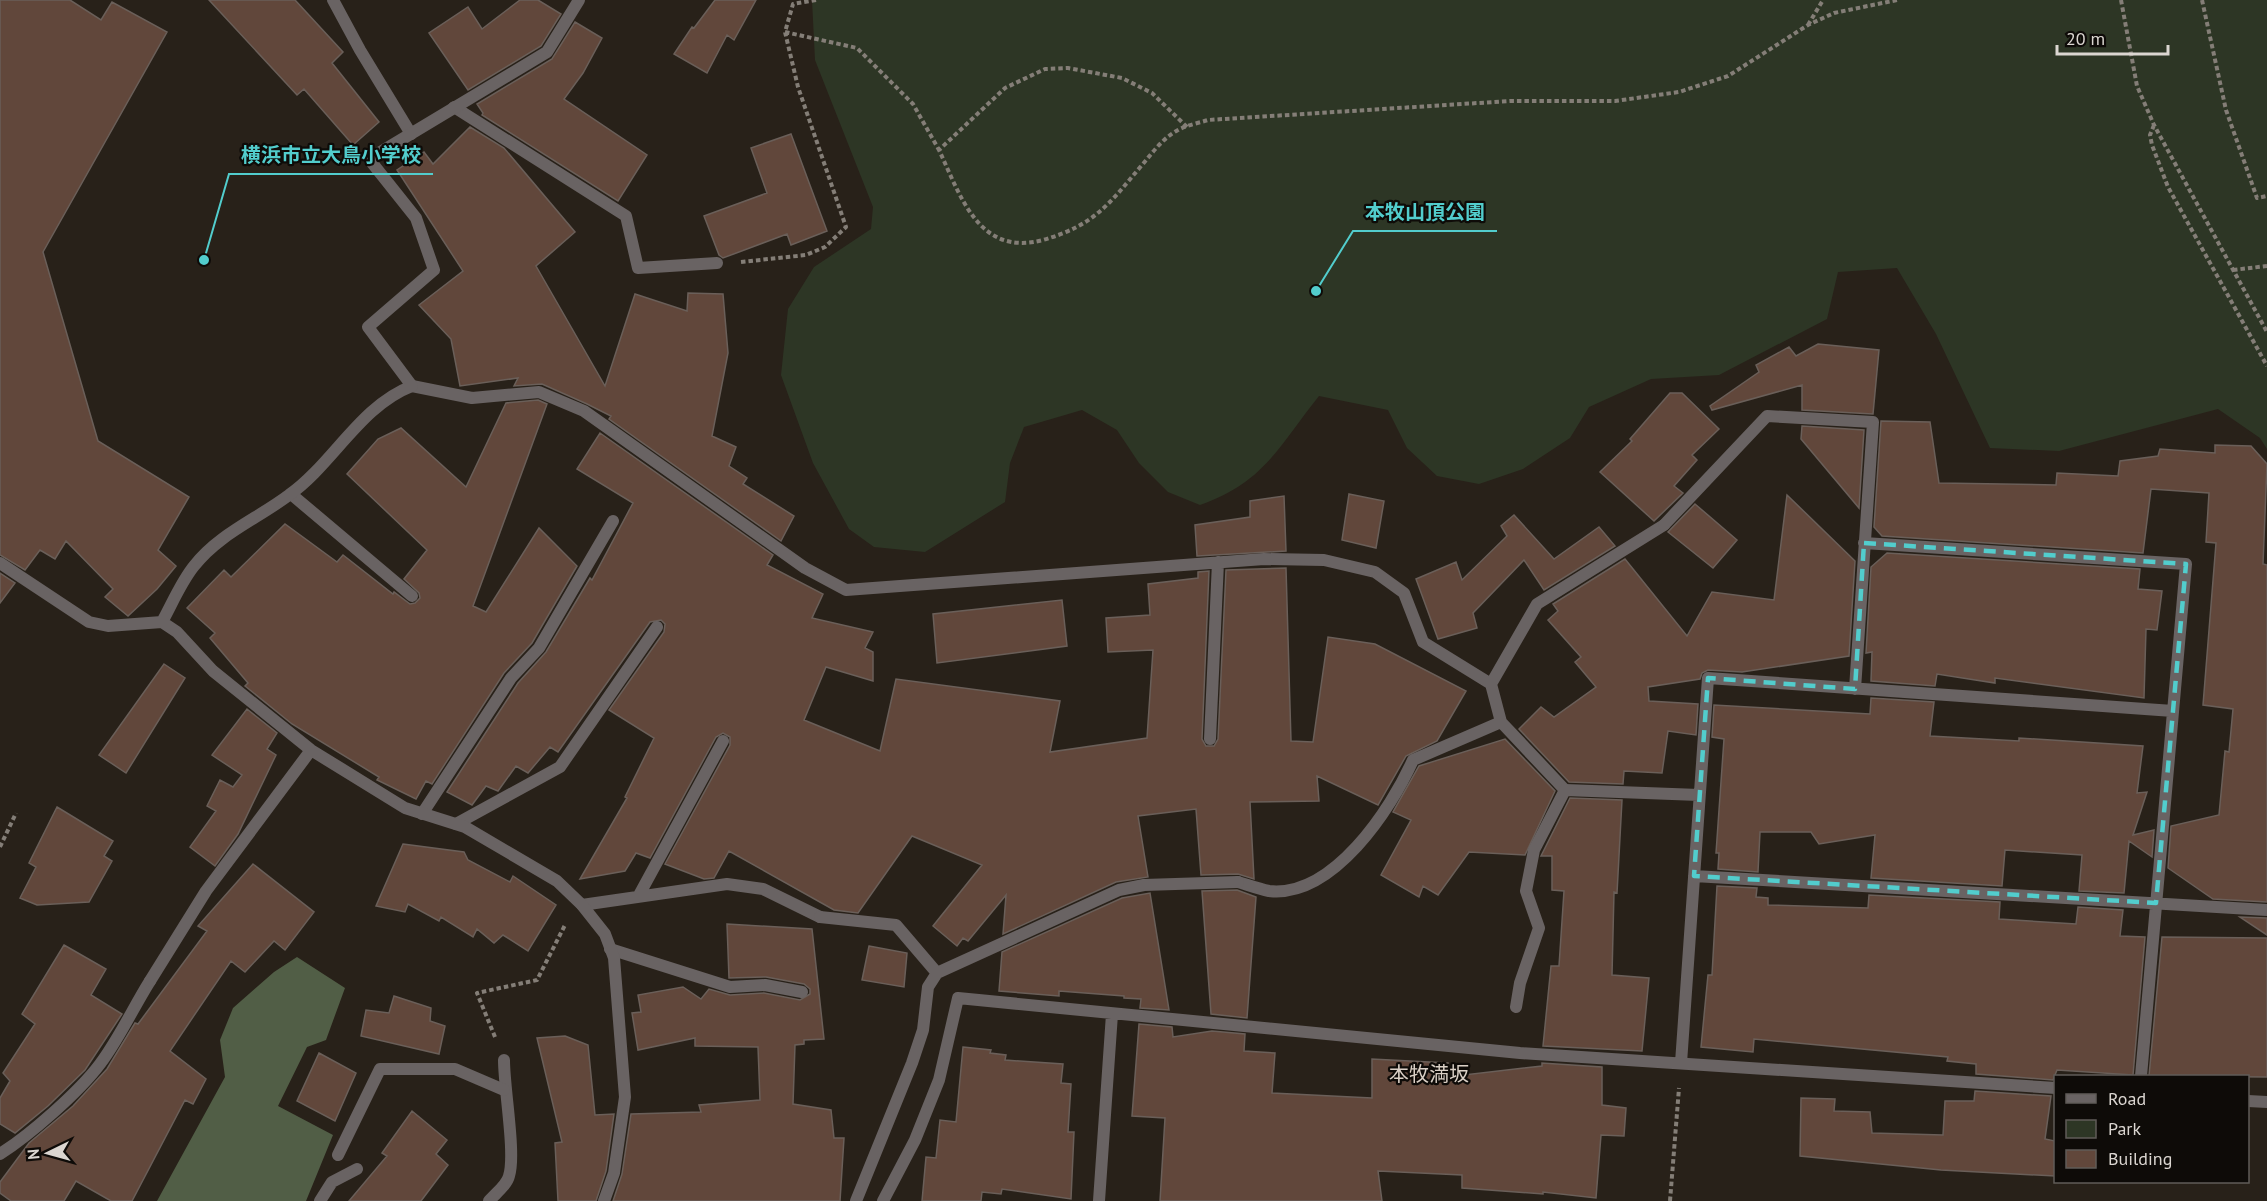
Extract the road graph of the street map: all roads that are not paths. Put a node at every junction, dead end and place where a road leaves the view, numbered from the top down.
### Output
1 (333, 0) edge
2 (579, 0) edge
3 (454, 107) junction
4 (411, 134) junction
5 (717, 263) road end
6 (412, 386) junction
7 (291, 494) junction
8 (613, 521) dead end
9 (1864, 543) junction
10 (1218, 562) junction
11 (0, 563) edge
12 (412, 596) dead end
13 (162, 622) junction
14 (657, 627) dead end
15 (1491, 684) junction
16 (1854, 688) junction
17 (2173, 711) junction
18 (1502, 722) junction
19 (1210, 739) dead end
20 (723, 741) dead end
21 (311, 750) junction
22 (1565, 790) junction
23 (1700, 795) junction
24 (422, 814) junction
25 (456, 824) junction
26 (1694, 876) junction
27 (638, 897) junction
28 (580, 903) junction
29 (2156, 903) junction
30 (2267, 910) edge
31 (610, 949) junction
32 (937, 973) junction
33 (802, 992) dead end
34 (1516, 1007) dead end
35 (1112, 1014) junction
36 (504, 1060) road end
37 (1681, 1063) junction
38 (2141, 1075) edge
39 (2054, 1088) edge
40 (504, 1090) junction
41 (2249, 1101) edge
42 (2267, 1102) edge
43 (0, 1154) edge
44 (338, 1155) dead end
45 (357, 1169) dead end
46 (320, 1201) edge
47 (489, 1201) edge
48 (604, 1201) edge
49 (855, 1201) edge
50 (883, 1201) edge
51 (1099, 1201) edge

1 - 4 street
2 - 3 street
3 - 4 street
3 - 5 street
4 - 6 street
6 - 7 street
6 - 10 street
7 - 12 street
7 - 13 street
8 - 24 street
9 - 15 street
9 - 16 street
9 - 17 street
10 - 15 street
10 - 19 street
11 - 13 street
13 - 21 street
14 - 25 street
15 - 18 street
16 - 17 street
16 - 23 street
17 - 29 street
18 - 22 street
18 - 32 street
20 - 27 street
21 - 24 street
21 - 43 street
22 - 23 street
22 - 34 street
23 - 26 street
24 - 25 street
25 - 28 street
26 - 29 street
26 - 37 street
27 - 28 street
27 - 32 street
28 - 31 street
29 - 30 street
29 - 38 street
31 - 33 street
31 - 48 street
32 - 49 street
35 - 37 street
35 - 50 street
35 - 51 street
36 - 40 street
37 - 39 street
40 - 44 street
40 - 47 street
41 - 42 street
45 - 46 street

